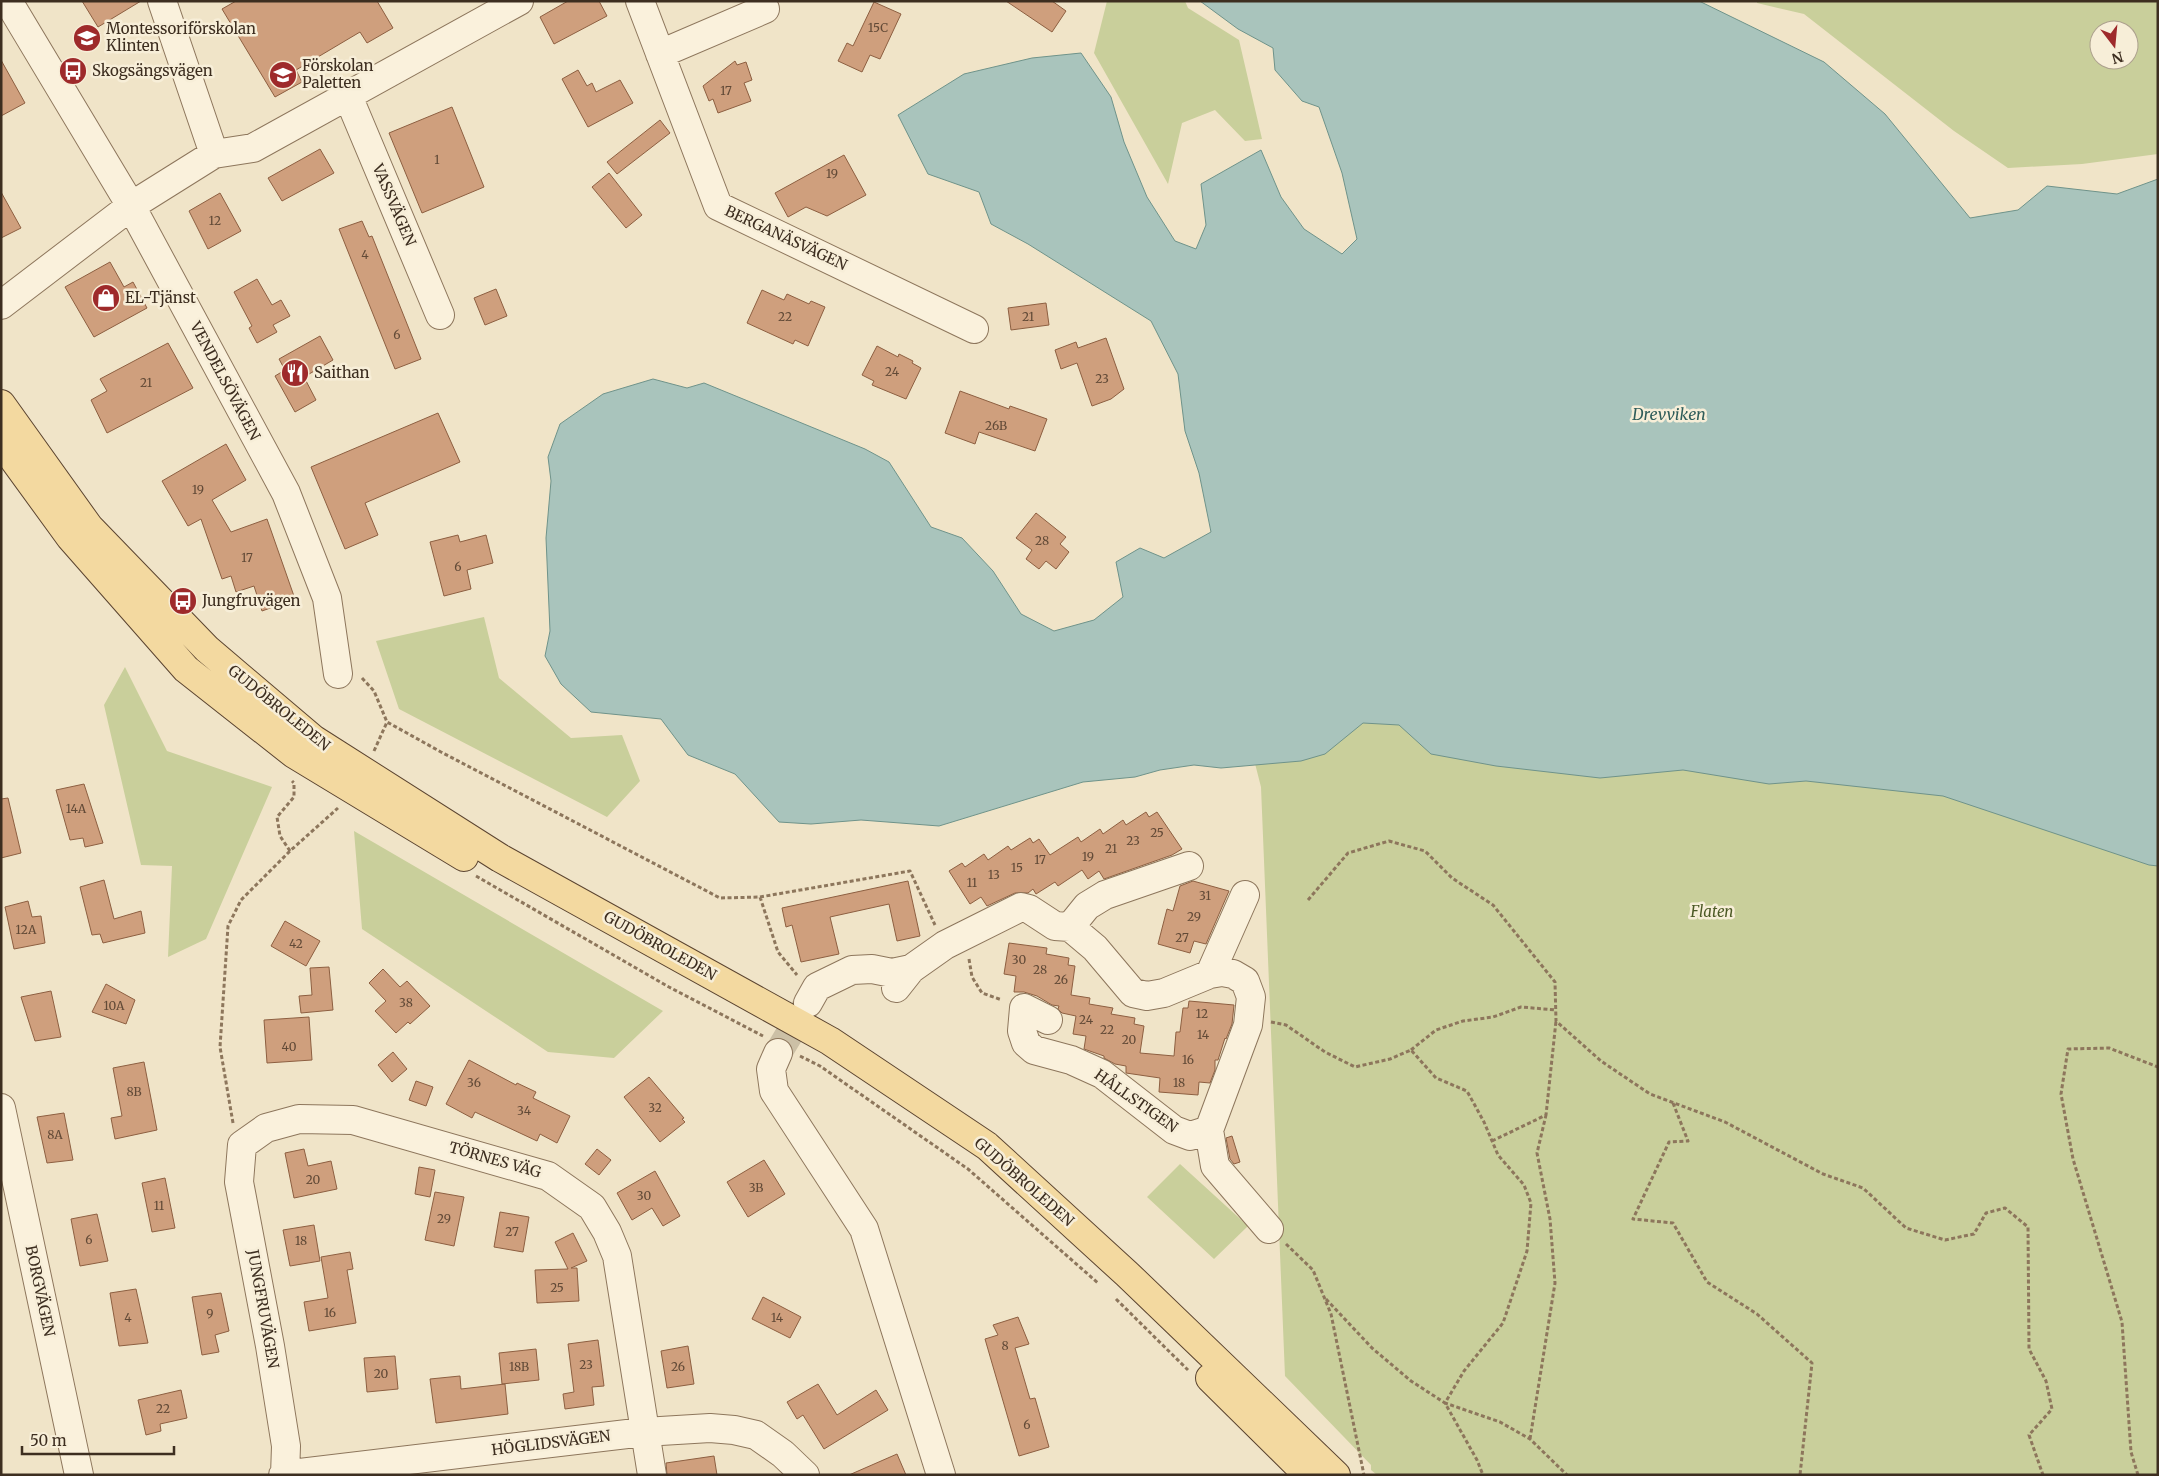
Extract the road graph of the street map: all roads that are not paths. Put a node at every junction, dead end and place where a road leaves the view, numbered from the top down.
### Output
1 (8, 1) edge
2 (162, 1) edge
3 (519, 1) edge
4 (640, 1) edge
5 (765, 9) dead end
6 (660, 54) junction
7 (348, 96) junction
8 (214, 154) junction
9 (131, 206) junction
10 (1, 305) edge
11 (440, 315) dead end
12 (974, 329) dead end
13 (1, 404) edge
14 (1, 442) edge
15 (350, 676) road end
16 (1189, 866) dead end
17 (1245, 896) dead end
18 (1070, 928) junction
19 (1210, 974) junction
20 (812, 995) tunnel mouth
21 (1048, 1020) dead end
22 (780, 1048) tunnel mouth
23 (1, 1108) edge
24 (1209, 1130) junction
25 (242, 1144) joint
26 (1269, 1228) road end
27 (644, 1432) junction
28 (79, 1475) edge
29 (285, 1475) edge
30 (652, 1475) edge
31 (805, 1475) edge
32 (941, 1475) edge
33 (1308, 1475) edge
34 (1336, 1475) edge

1 - 9 street, VENDELSÖVÄGEN
2 - 8 street
3 - 7 street
4 - 6 street, BERGANÄSVÄGEN
5 - 6 street
6 - 12 street, BERGANÄSVÄGEN
7 - 8 street
7 - 11 street, VASSVÄGEN
8 - 9 street
9 - 10 street
9 - 15 street, VENDELSÖVÄGEN
13 - 34 main road, GUDÖBROLEDEN
14 - 33 main road, GUDÖBROLEDEN
16 - 18 street
17 - 19 street
18 - 19 street
18 - 20 street
19 - 24 street
21 - 24 street, HÅLLSTIGEN
22 - 32 street
23 - 28 street, BORGVÄGEN
24 - 26 street
25 - 27 street, TÖRNES VÄG
25 - 29 street, JUNGFRUVÄGEN
27 - 29 street, HÖGLIDSVÄGEN
27 - 30 street, TÖRNES VÄG
27 - 31 street, HÖGLIDSVÄGEN

